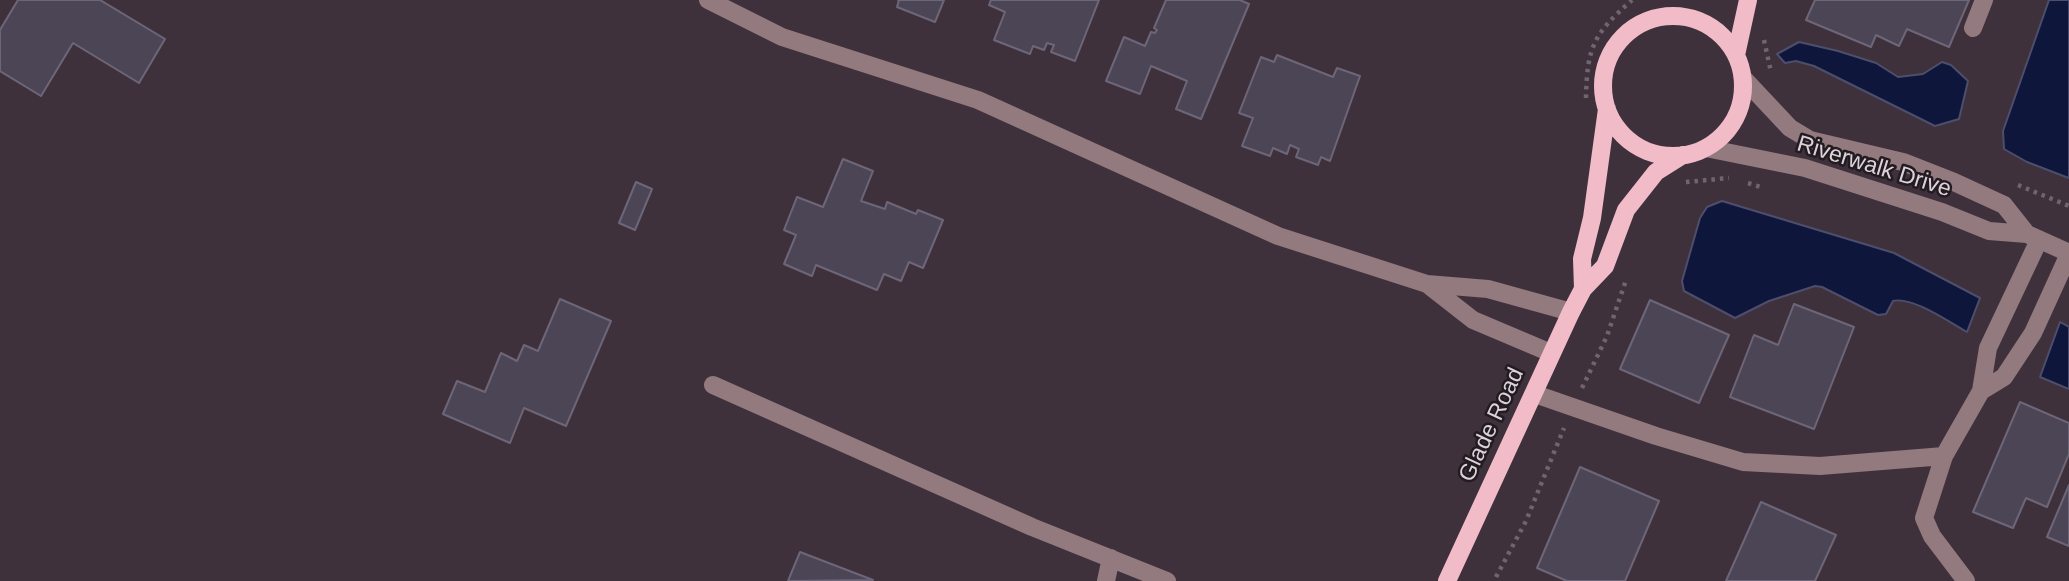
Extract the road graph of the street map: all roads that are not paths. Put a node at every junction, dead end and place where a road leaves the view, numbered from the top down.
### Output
1 (708, 0) edge
2 (1683, 0) edge
3 (1748, 0) edge
4 (1984, 0) edge
5 (1659, 17) junction
6 (1973, 28) dead end
7 (1736, 55) junction
8 (1743, 78) junction
9 (1607, 109) junction
10 (1706, 148) junction
11 (1683, 155) junction
12 (2033, 237) junction
13 (2069, 253) edge
14 (1427, 284) junction
15 (1583, 289) junction
16 (1571, 312) junction
17 (1551, 353) junction
18 (713, 385) dead end
19 (1981, 391) junction
20 (1535, 394) junction
21 (1944, 456) junction
22 (1111, 558) junction
23 (1105, 581) edge
24 (1167, 581) edge
25 (1447, 581) edge
26 (1965, 581) edge

1 - 14 street
2 - 5 main road, Glade Road
3 - 7 main road, Glade Road
4 - 6 street
5 - 7 main road, Glade Road
5 - 9 main road, Glade Road
7 - 8 main road, Glade Road
8 - 10 main road, Glade Road
8 - 12 street, Riverwalk Drive
9 - 11 main road, Glade Road
9 - 15 main road, Glade Road
10 - 11 main road, Glade Road
10 - 12 street, Riverwalk Drive
11 - 15 main road, Glade Road
12 - 13 street, Riverwalk Drive
12 - 19 street
13 - 19 street
14 - 16 street
14 - 17 street
15 - 16 main road, Glade Road
16 - 17 main road, Glade Road
17 - 20 main road, Glade Road
18 - 22 street
19 - 21 street
20 - 21 street
20 - 25 main road, Glade Road
21 - 26 street
22 - 23 street
22 - 24 street

